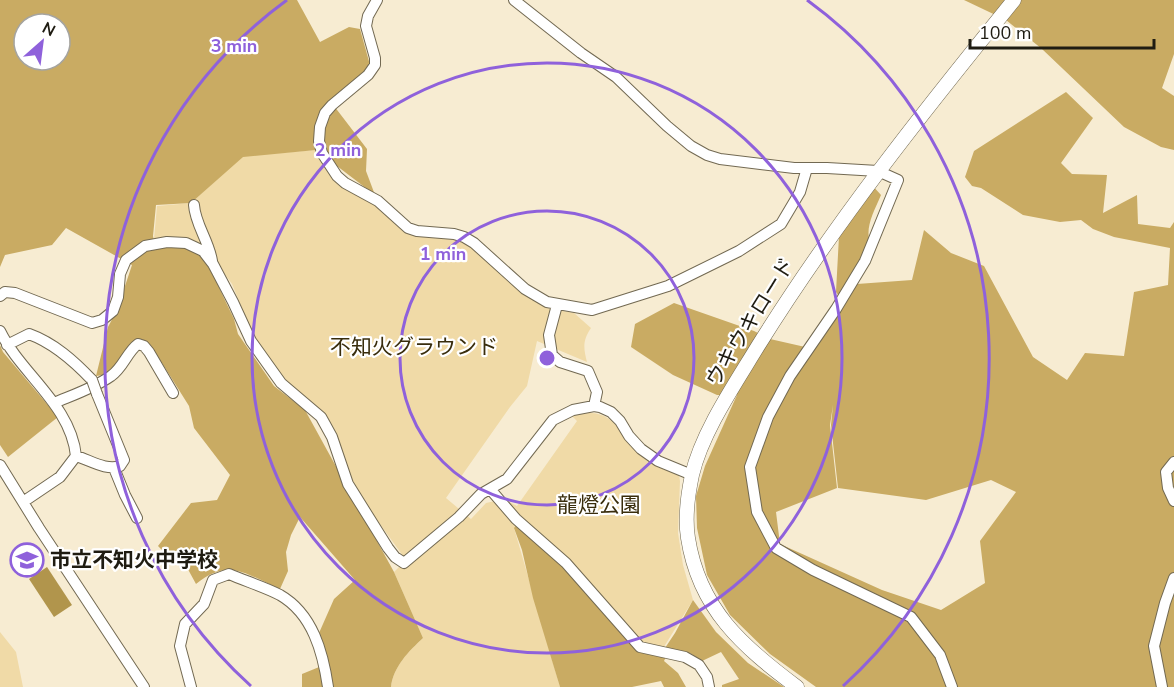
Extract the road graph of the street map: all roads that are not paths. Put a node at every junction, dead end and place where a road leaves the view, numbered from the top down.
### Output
1 (377, 0) edge
2 (514, 0) edge
3 (1014, 0) edge
4 (807, 168) junction
5 (878, 171) junction
6 (194, 205) dead end
7 (213, 264) junction
8 (0, 296) edge
9 (557, 305) junction
10 (0, 331) edge
11 (7, 345) junction
12 (173, 393) dead end
13 (54, 403) junction
14 (594, 406) junction
15 (76, 456) junction
16 (1174, 462) edge
17 (0, 465) edge
18 (114, 468) junction
19 (692, 475) junction
20 (490, 489) junction
21 (1174, 501) edge
22 (23, 502) junction
23 (137, 518) dead end
24 (1174, 578) edge
25 (144, 687) edge
26 (191, 687) edge
27 (328, 687) edge
28 (709, 687) edge
29 (797, 687) edge
30 (952, 687) edge
31 (1162, 687) edge

1 - 9 street
2 - 4 street
3 - 5 street, ウキウキロード
4 - 5 street
4 - 9 street
5 - 19 street, ウキウキロード
5 - 30 street
6 - 7 street
7 - 8 street
7 - 20 street
9 - 14 street
10 - 11 street
11 - 13 street
11 - 18 street, bridge
12 - 13 street
13 - 15 street
14 - 19 street
14 - 20 street
15 - 18 street
15 - 22 street
16 - 21 street
17 - 22 street
18 - 23 street
19 - 29 street, ウキウキロード
20 - 28 street
22 - 25 street
24 - 31 street
26 - 27 street

